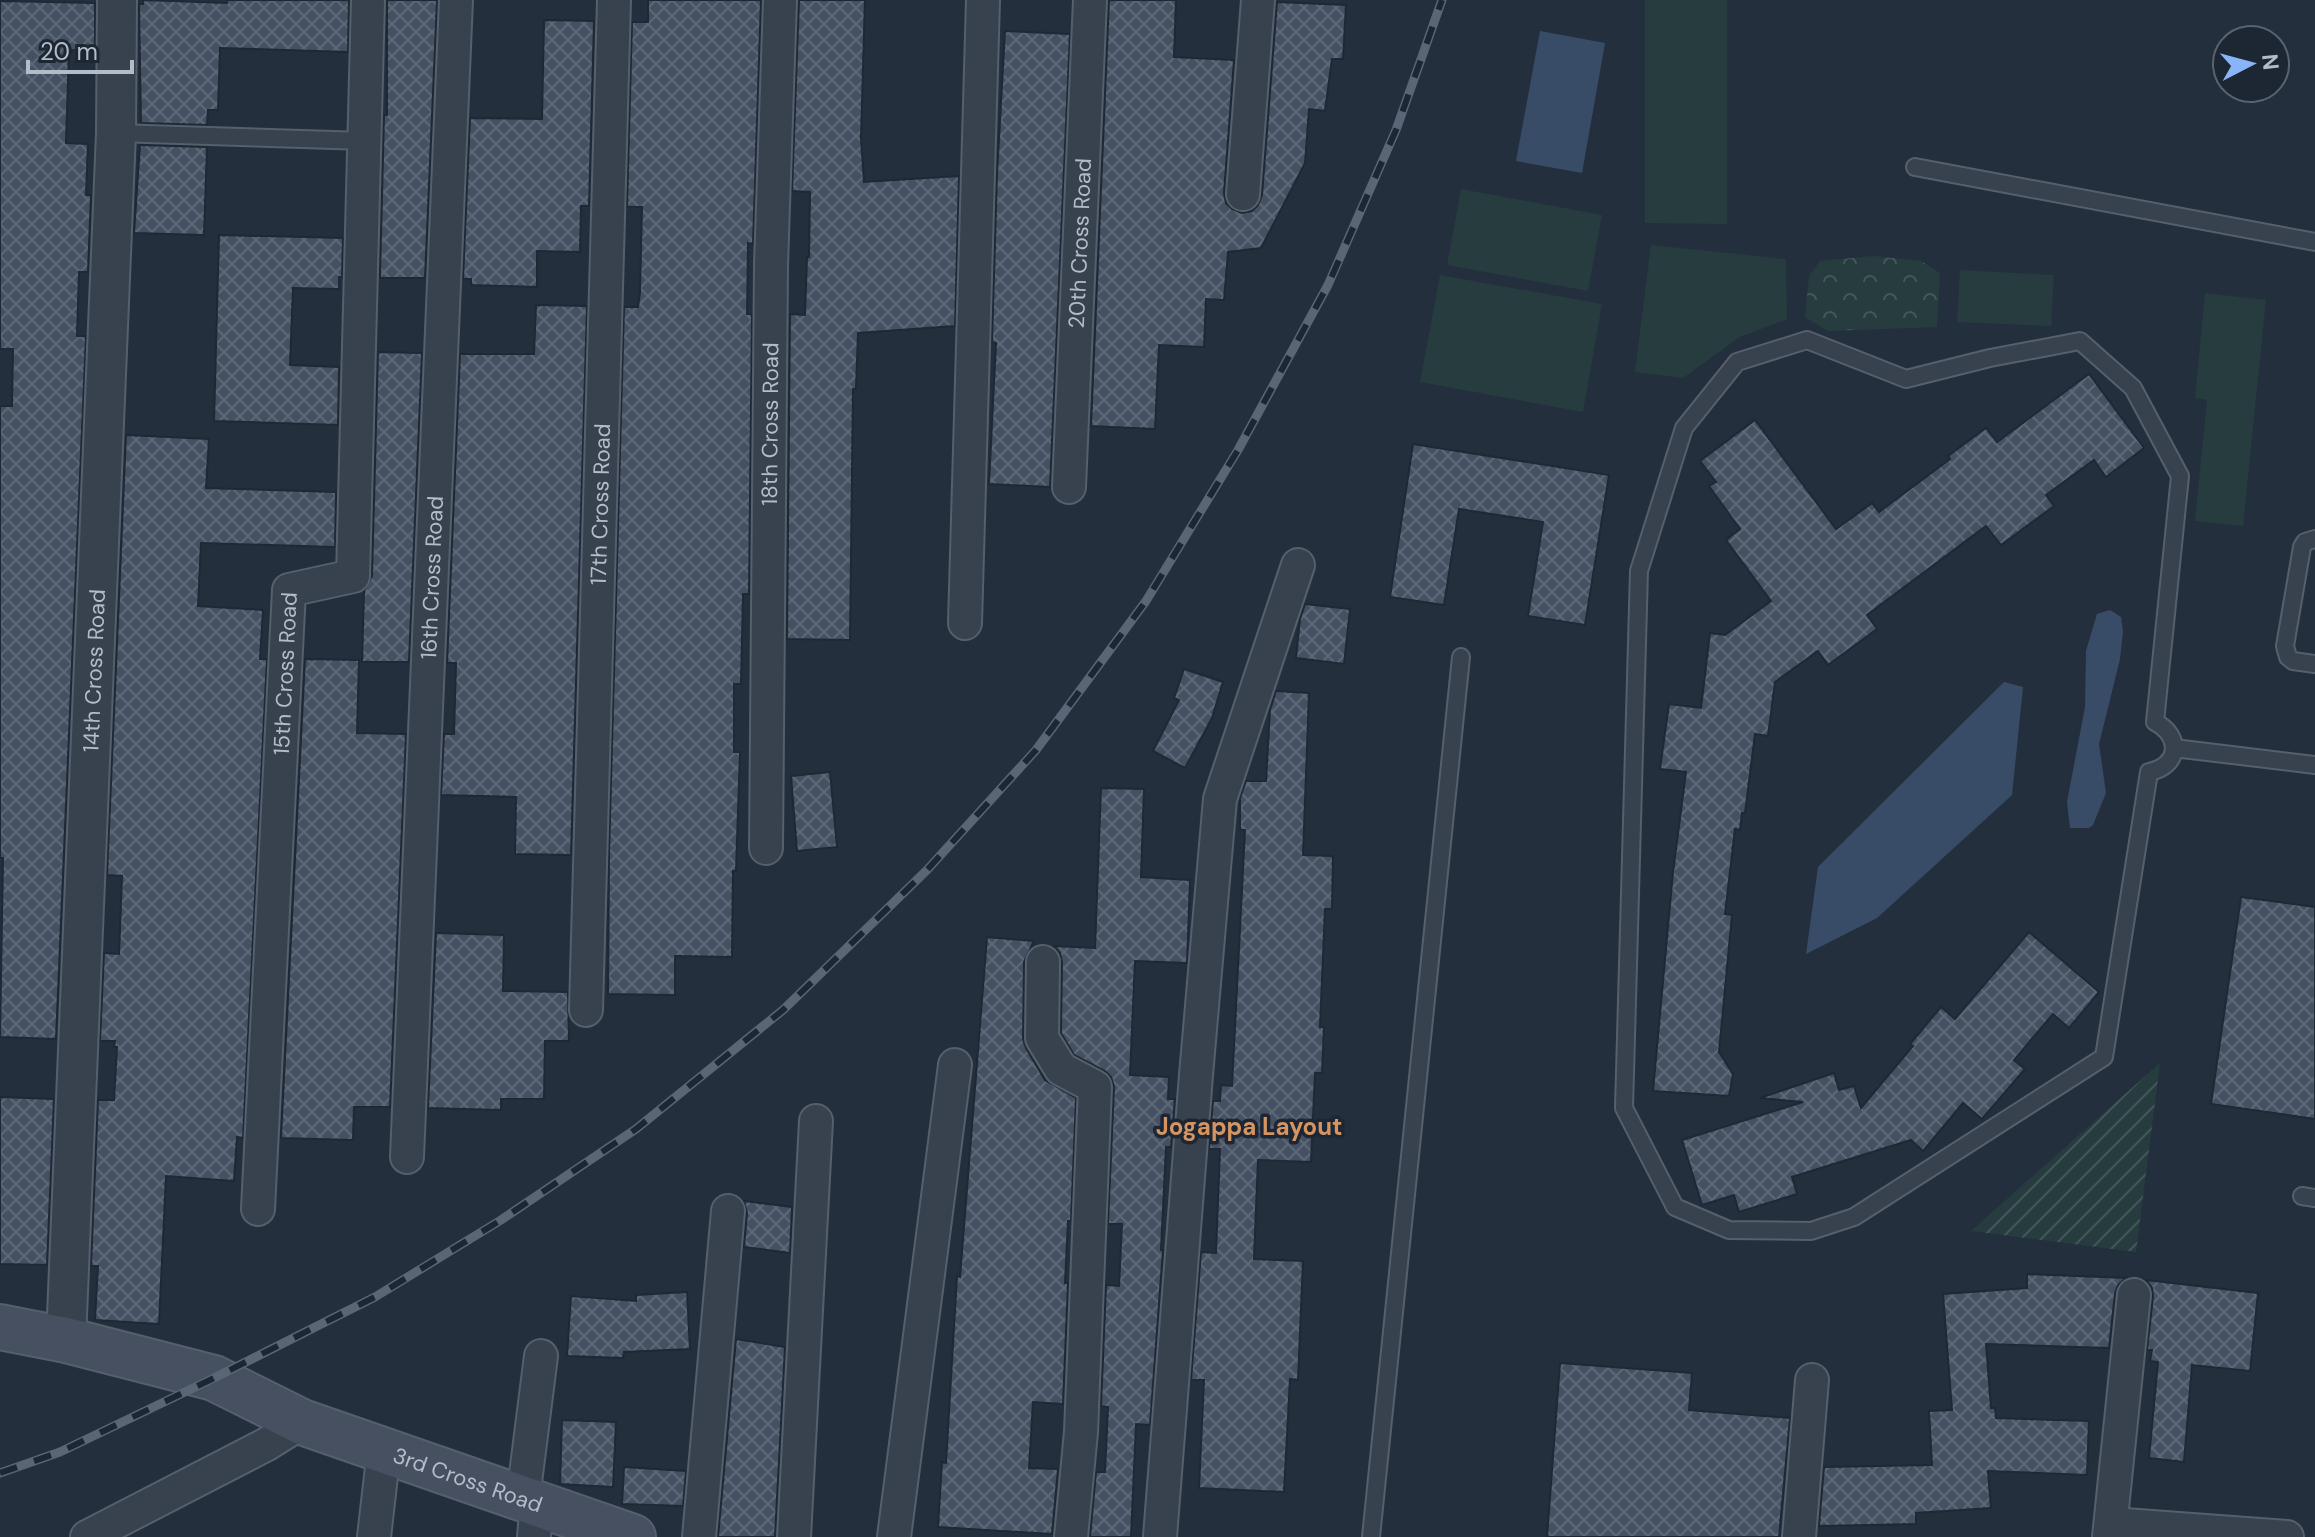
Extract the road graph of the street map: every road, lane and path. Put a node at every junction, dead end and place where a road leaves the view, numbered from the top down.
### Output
1 (117, 0) edge
2 (368, 0) edge
3 (456, 0) edge
4 (614, 0) edge
5 (780, 0) edge
6 (983, 0) edge
7 (1090, 0) edge
8 (1258, 0) edge
9 (116, 133) junction
10 (365, 141) junction
11 (1915, 167) dead end
12 (1243, 194) dead end
13 (2315, 242) edge
14 (1069, 487) dead end
15 (2315, 539) edge
16 (1298, 565) dead end
17 (965, 623) dead end
18 (1461, 657) dead end
19 (2315, 664) edge
20 (2174, 748) junction
21 (2315, 765) edge
22 (766, 848) dead end
23 (1043, 962) dead end
24 (586, 1010) dead end
25 (955, 1065) dead end
26 (816, 1121) dead end
27 (407, 1157) dead end
28 (258, 1209) dead end
29 (728, 1211) dead end
30 (2134, 1295) dead end
31 (0, 1327) edge
32 (66, 1340) junction
33 (541, 1356) dead end
34 (1812, 1380) dead end
35 (302, 1422) junction
36 (384, 1450) junction
37 (531, 1513) edge
38 (2110, 1531) edge
39 (87, 1537) edge
40 (374, 1537) edge
41 (633, 1537) edge
42 (699, 1537) edge
43 (794, 1537) edge
44 (894, 1537) edge
45 (1071, 1537) edge
46 (1160, 1537) edge
47 (1371, 1537) edge
48 (1799, 1537) edge
49 (2287, 1537) edge

1 - 9 street, 14th Cross Road
2 - 10 street, 15th Cross Road
3 - 27 street, 16th Cross Road
4 - 24 street, 17th Cross Road
5 - 22 street, 18th Cross Road
6 - 17 street
7 - 14 street, 20th Cross Road
8 - 12 street
9 - 10 lane
9 - 32 street, 14th Cross Road
10 - 28 street, 15th Cross Road
11 - 13 lane
15 - 19 lane
16 - 46 street
18 - 47 lane
20 - 20 lane
20 - 21 lane
23 - 45 street
25 - 44 street
26 - 43 street
29 - 42 street
30 - 38 street
31 - 32 main road, 3rd Cross Road
32 - 35 main road, 3rd Cross Road
33 - 37 street
34 - 48 street
35 - 36 main road, 3rd Cross Road
35 - 39 street
36 - 37 main road, 3rd Cross Road
36 - 40 street
37 - 41 main road, 3rd Cross Road
38 - 49 street

